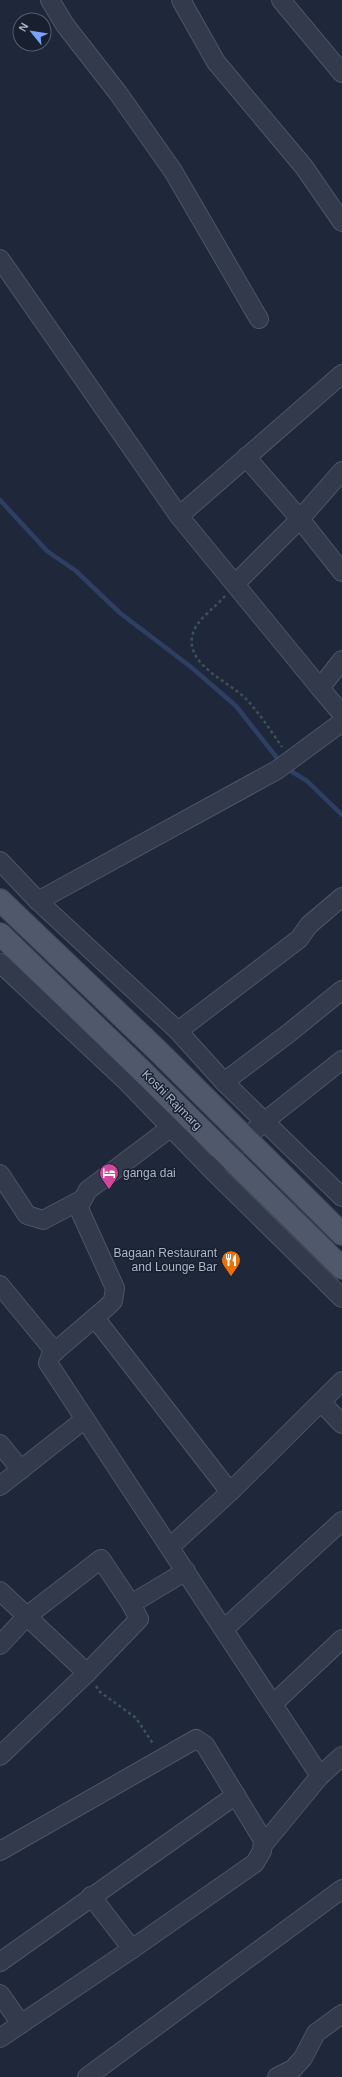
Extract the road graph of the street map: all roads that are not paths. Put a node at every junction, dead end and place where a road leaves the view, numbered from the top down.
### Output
1 (50, 0) edge
2 (181, 0) edge
3 (281, 0) edge
4 (342, 73) edge
5 (342, 222) edge
6 (0, 259) edge
7 (259, 320) dead end
8 (342, 374) edge
9 (246, 457) junction
10 (342, 471) edge
11 (179, 516) junction
12 (300, 519) junction
13 (342, 572) edge
14 (235, 584) junction
15 (342, 660) edge
16 (320, 688) junction
17 (342, 714) edge
18 (342, 722) edge
19 (0, 861) edge
20 (20, 883) junction
21 (342, 897) edge
22 (38, 900) junction
23 (0, 901) edge
24 (0, 934) edge
25 (0, 963) edge
26 (342, 990) edge
27 (178, 1031) junction
28 (342, 1060) edge
29 (224, 1082) junction
30 (265, 1121) junction
31 (170, 1128) junction
32 (245, 1138) junction
33 (219, 1162) junction
34 (0, 1174) edge
35 (342, 1197) edge
36 (83, 1199) junction
37 (342, 1234) edge
38 (342, 1268) edge
39 (0, 1285) edge
40 (342, 1298) edge
41 (95, 1318) junction
42 (55, 1352) junction
43 (342, 1381) edge
44 (321, 1402) junction
45 (85, 1419) junction
46 (342, 1424) edge
47 (0, 1444) edge
48 (21, 1470) junction
49 (0, 1486) edge
50 (230, 1492) junction
51 (342, 1521) edge
52 (170, 1547) junction
53 (186, 1571) junction
54 (0, 1591) edge
55 (131, 1604) junction
56 (27, 1616) junction
57 (224, 1629) junction
58 (342, 1639) edge
59 (0, 1645) edge
60 (87, 1673) junction
61 (273, 1704) junction
62 (0, 1756) edge
63 (342, 1756) edge
64 (320, 1776) junction
65 (236, 1795) junction
66 (263, 1845) junction
67 (0, 1851) edge
68 (340, 1893) edge
69 (91, 1896) junction
70 (132, 1949) junction
71 (0, 1962) edge
72 (0, 1994) edge
73 (342, 2014) edge
74 (21, 2024) junction
75 (0, 2038) edge
76 (87, 2077) edge
77 (278, 2077) edge

1 - 7 street
2 - 5 street
3 - 4 street
6 - 11 street
8 - 9 street
9 - 11 street
9 - 12 street
10 - 12 street
11 - 14 street
12 - 13 street
12 - 14 street
14 - 16 street
15 - 16 street
16 - 17 street
18 - 22 street
19 - 20 street
20 - 22 street
20 - 23 street
21 - 27 street
22 - 27 street
23 - 32 main road, Koshi Rajmarg
24 - 33 main road, Koshi Rajmarg
25 - 31 street
26 - 29 street
27 - 29 street
28 - 30 street
29 - 30 street
30 - 32 street
30 - 35 street
31 - 33 street
31 - 36 street
32 - 33 street
32 - 37 main road, Koshi Rajmarg
33 - 38 main road, Koshi Rajmarg
33 - 40 street
34 - 36 street
36 - 41 street
39 - 42 street
41 - 42 street
41 - 50 street
42 - 45 street
43 - 44 street
44 - 46 street
44 - 50 street
45 - 48 street
45 - 52 street
47 - 48 street
48 - 49 street
50 - 52 street
51 - 57 street
52 - 53 street
53 - 55 street
53 - 57 street
54 - 56 street
55 - 56 street
55 - 60 street
56 - 59 street
56 - 60 street
57 - 61 street
58 - 61 street
60 - 62 street
61 - 64 street
63 - 64 street
64 - 66 street
65 - 66 street
65 - 67 street
65 - 69 street
66 - 70 street
68 - 76 street
69 - 70 street
69 - 71 street
70 - 74 street
72 - 74 street
73 - 77 street
74 - 75 street

